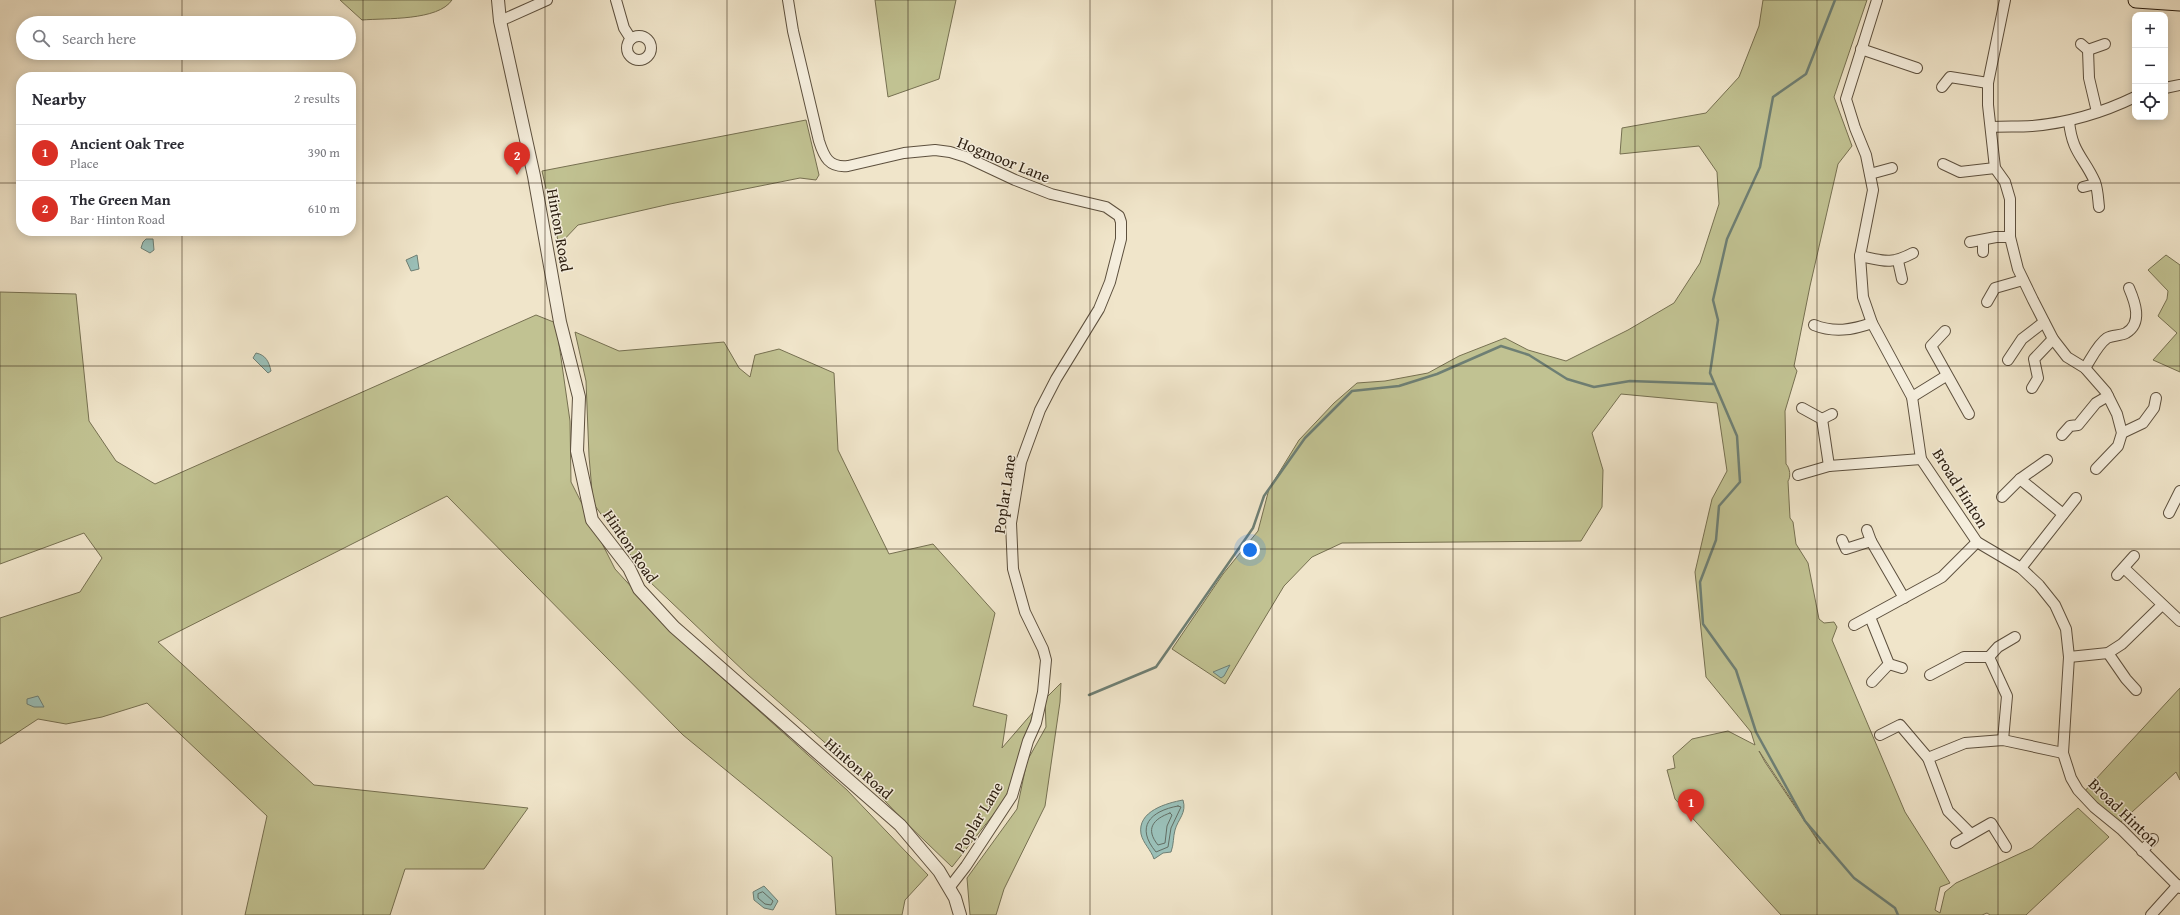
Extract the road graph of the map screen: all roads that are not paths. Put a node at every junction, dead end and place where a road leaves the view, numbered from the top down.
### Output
1 (498, 0) edge
2 (546, 0) edge
3 (616, 0) edge
4 (788, 0) edge
5 (1877, 0) edge
6 (2005, 0) edge
7 (2136, 0) edge
8 (2180, 3) edge
9 (500, 21) junction
10 (631, 39) dead end
11 (2105, 44) dead end
12 (1861, 49) junction
13 (1917, 68) dead end
14 (1988, 83) junction
15 (2180, 85) edge
16 (1942, 87) dead end
17 (2168, 87) edge
18 (2132, 97) edge
19 (2097, 112) junction
20 (2069, 122) junction
21 (1992, 127) junction
22 (1943, 164) dead end
23 (1892, 168) dead end
24 (1995, 168) junction
25 (1870, 174) junction
26 (2095, 184) junction
27 (2083, 187) dead end
28 (2099, 207) dead end
29 (1119, 216) joint
30 (2010, 237) junction
31 (1983, 240) junction
32 (1970, 242) dead end
33 (1983, 252) dead end
34 (1913, 253) dead end
35 (1860, 256) junction
36 (1898, 261) junction
37 (1902, 279) dead end
38 (2023, 280) junction
39 (2129, 288) dead end
40 (1987, 302) dead end
41 (2044, 322) junction
42 (1872, 323) junction
43 (1814, 325) dead end
44 (1945, 331) dead end
45 (2052, 339) junction
46 (2008, 360) dead end
47 (2085, 368) junction
48 (1946, 376) junction
49 (2032, 388) dead end
50 (2108, 396) junction
51 (1912, 397) junction
52 (2156, 398) dead end
53 (1802, 408) dead end
54 (1832, 414) dead end
55 (1969, 414) dead end
56 (1822, 420) junction
57 (2122, 432) junction
58 (2062, 435) dead end
59 (1921, 459) junction
60 (2047, 460) dead end
61 (1829, 466) junction
62 (2096, 468) dead end
63 (1798, 475) dead end
64 (2020, 478) junction
65 (2180, 491) edge
66 (2002, 497) dead end
67 (2076, 498) dead end
68 (2169, 513) dead end
69 (2063, 514) junction
70 (1867, 530) dead end
71 (1871, 541) junction
72 (1977, 542) junction
73 (1844, 545) dead end
74 (2134, 556) dead end
75 (2021, 568) junction
76 (1904, 598) junction
77 (2162, 604) junction
78 (1870, 617) junction
79 (2180, 621) edge
80 (1854, 625) dead end
81 (2015, 637) dead end
82 (2108, 653) junction
83 (1989, 657) junction
84 (2069, 657) junction
85 (1889, 664) junction
86 (1902, 668) dead end
87 (1930, 675) dead end
88 (1872, 682) dead end
89 (2136, 690) dead end
90 (1880, 735) dead end
91 (2003, 740) junction
92 (2063, 753) junction
93 (1928, 758) junction
94 (1971, 834) junction
95 (2153, 839) dead end
96 (1956, 843) dead end
97 (2006, 847) dead end
98 (2142, 851) junction
99 (2179, 887) edge
100 (949, 888) junction
101 (960, 915) edge
102 (2151, 915) edge

1 - 9 street, Hinton Road
2 - 9 street
3 - 10 street
4 - 29 street, Hogmoor Lane
5 - 12 street, Broad Hinton
6 - 14 street
7 - 8 main road
9 - 100 street, Hinton Road
11 - 19 street
12 - 13 street
12 - 25 street, Broad Hinton
14 - 16 street
14 - 21 street
15 - 17 street
18 - 19 street
19 - 20 street
20 - 21 street
20 - 26 street
21 - 24 street
22 - 24 street
23 - 25 street
24 - 30 street
25 - 35 street, Broad Hinton
26 - 27 street
26 - 28 street
29 - 100 street, Poplar Lane
30 - 31 street
30 - 38 street
31 - 32 street
31 - 33 street
34 - 36 street
35 - 36 street
35 - 42 street, Broad Hinton
36 - 37 street
38 - 40 street
38 - 41 street
39 - 47 street
41 - 45 street
41 - 46 street
42 - 43 street
42 - 51 street, Broad Hinton
44 - 48 street
45 - 47 street
45 - 49 street
47 - 50 street
48 - 51 street
48 - 55 street
50 - 57 street
50 - 58 street
51 - 59 street, Broad Hinton
52 - 57 street
53 - 56 street
54 - 56 street
56 - 61 street
57 - 62 street
59 - 61 street
59 - 72 street, Broad Hinton
60 - 64 street
61 - 63 street
64 - 66 street
64 - 69 street
65 - 68 street
67 - 69 street
69 - 75 street
70 - 71 street
71 - 73 street
71 - 76 street
72 - 75 street, Broad Hinton
72 - 76 street
74 - 77 street
75 - 84 street, Broad Hinton
76 - 78 street
77 - 79 street
77 - 82 street
78 - 80 street
78 - 85 street
81 - 83 street
82 - 84 street
82 - 89 street
83 - 87 street
83 - 91 street
84 - 92 street, Broad Hinton
85 - 86 street
85 - 88 street
90 - 93 street
91 - 92 street
91 - 93 street
92 - 98 street, Broad Hinton
93 - 94 street
94 - 96 street
94 - 97 street
95 - 98 street
98 - 99 street, Broad Hinton
99 - 102 street
100 - 101 street, Hinton Road

